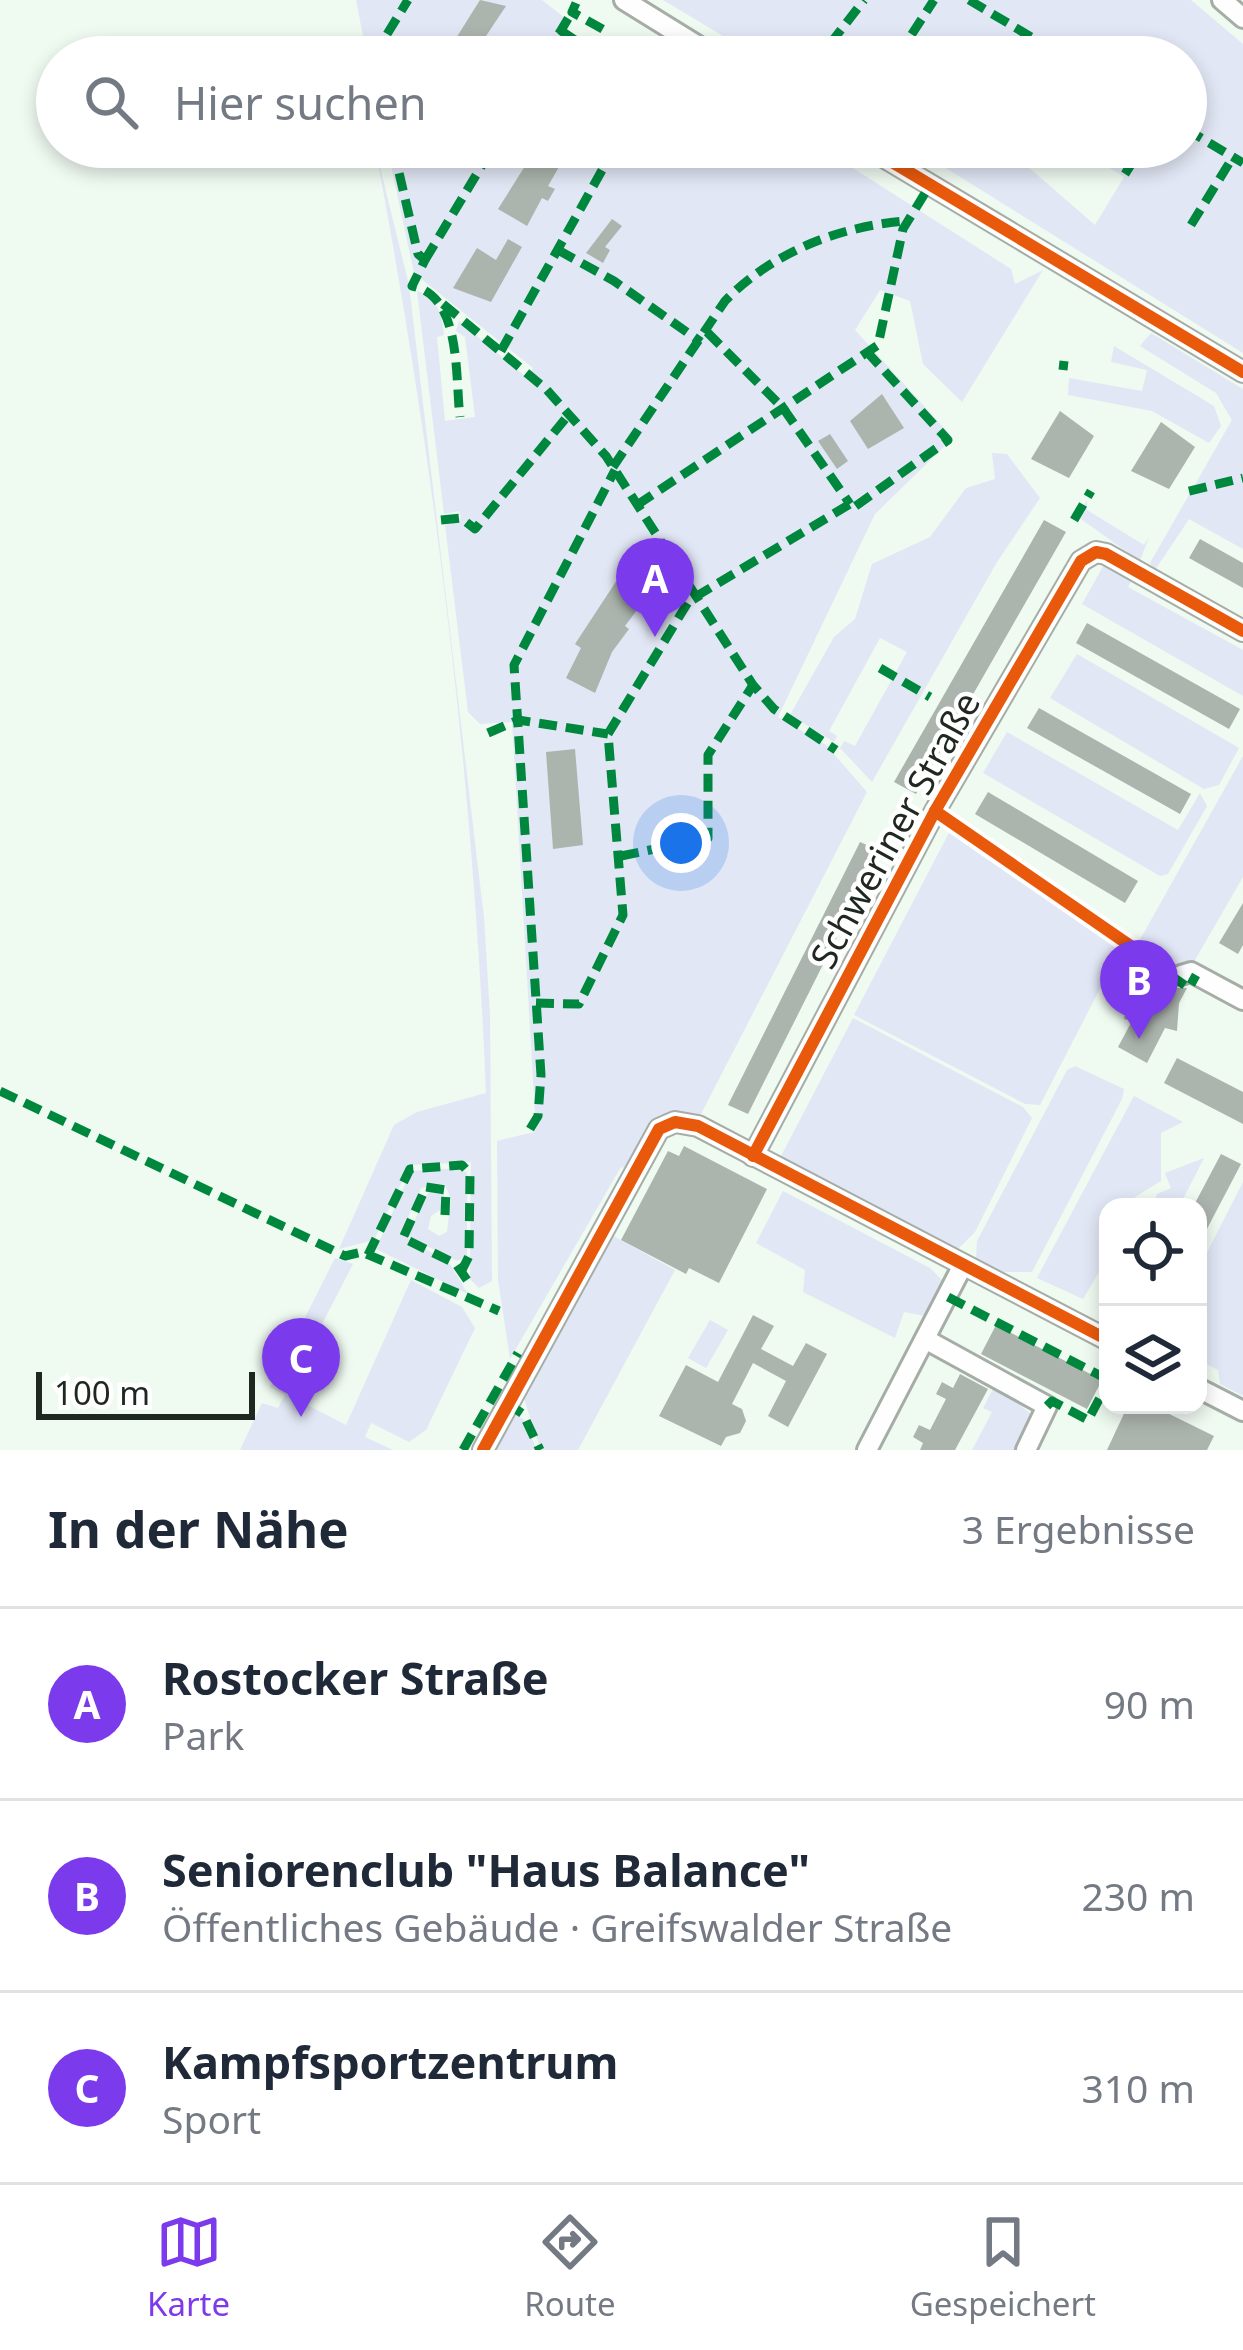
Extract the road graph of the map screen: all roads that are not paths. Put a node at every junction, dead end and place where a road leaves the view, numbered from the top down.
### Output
1 (624, 0) edge
2 (1222, 0) edge
3 (1243, 18) edge
4 (682, 36) edge
5 (902, 168) edge
6 (1243, 372) edge
7 (1243, 631) edge
8 (1181, 974) dead end
9 (1243, 1000) edge
10 (753, 1156) junction
11 (963, 1265) junction
12 (1099, 1335) edge
13 (925, 1340) junction
14 (1207, 1393) edge
15 (1243, 1411) edge
16 (483, 1450) edge
17 (866, 1450) edge
18 (1025, 1450) edge

1 - 4 street
2 - 3 street
5 - 6 street
7 - 10 street, Schweriner Straße
8 - 9 street
10 - 11 street
10 - 16 street
11 - 12 street
11 - 13 street
13 - 17 street
13 - 18 street
14 - 15 street

